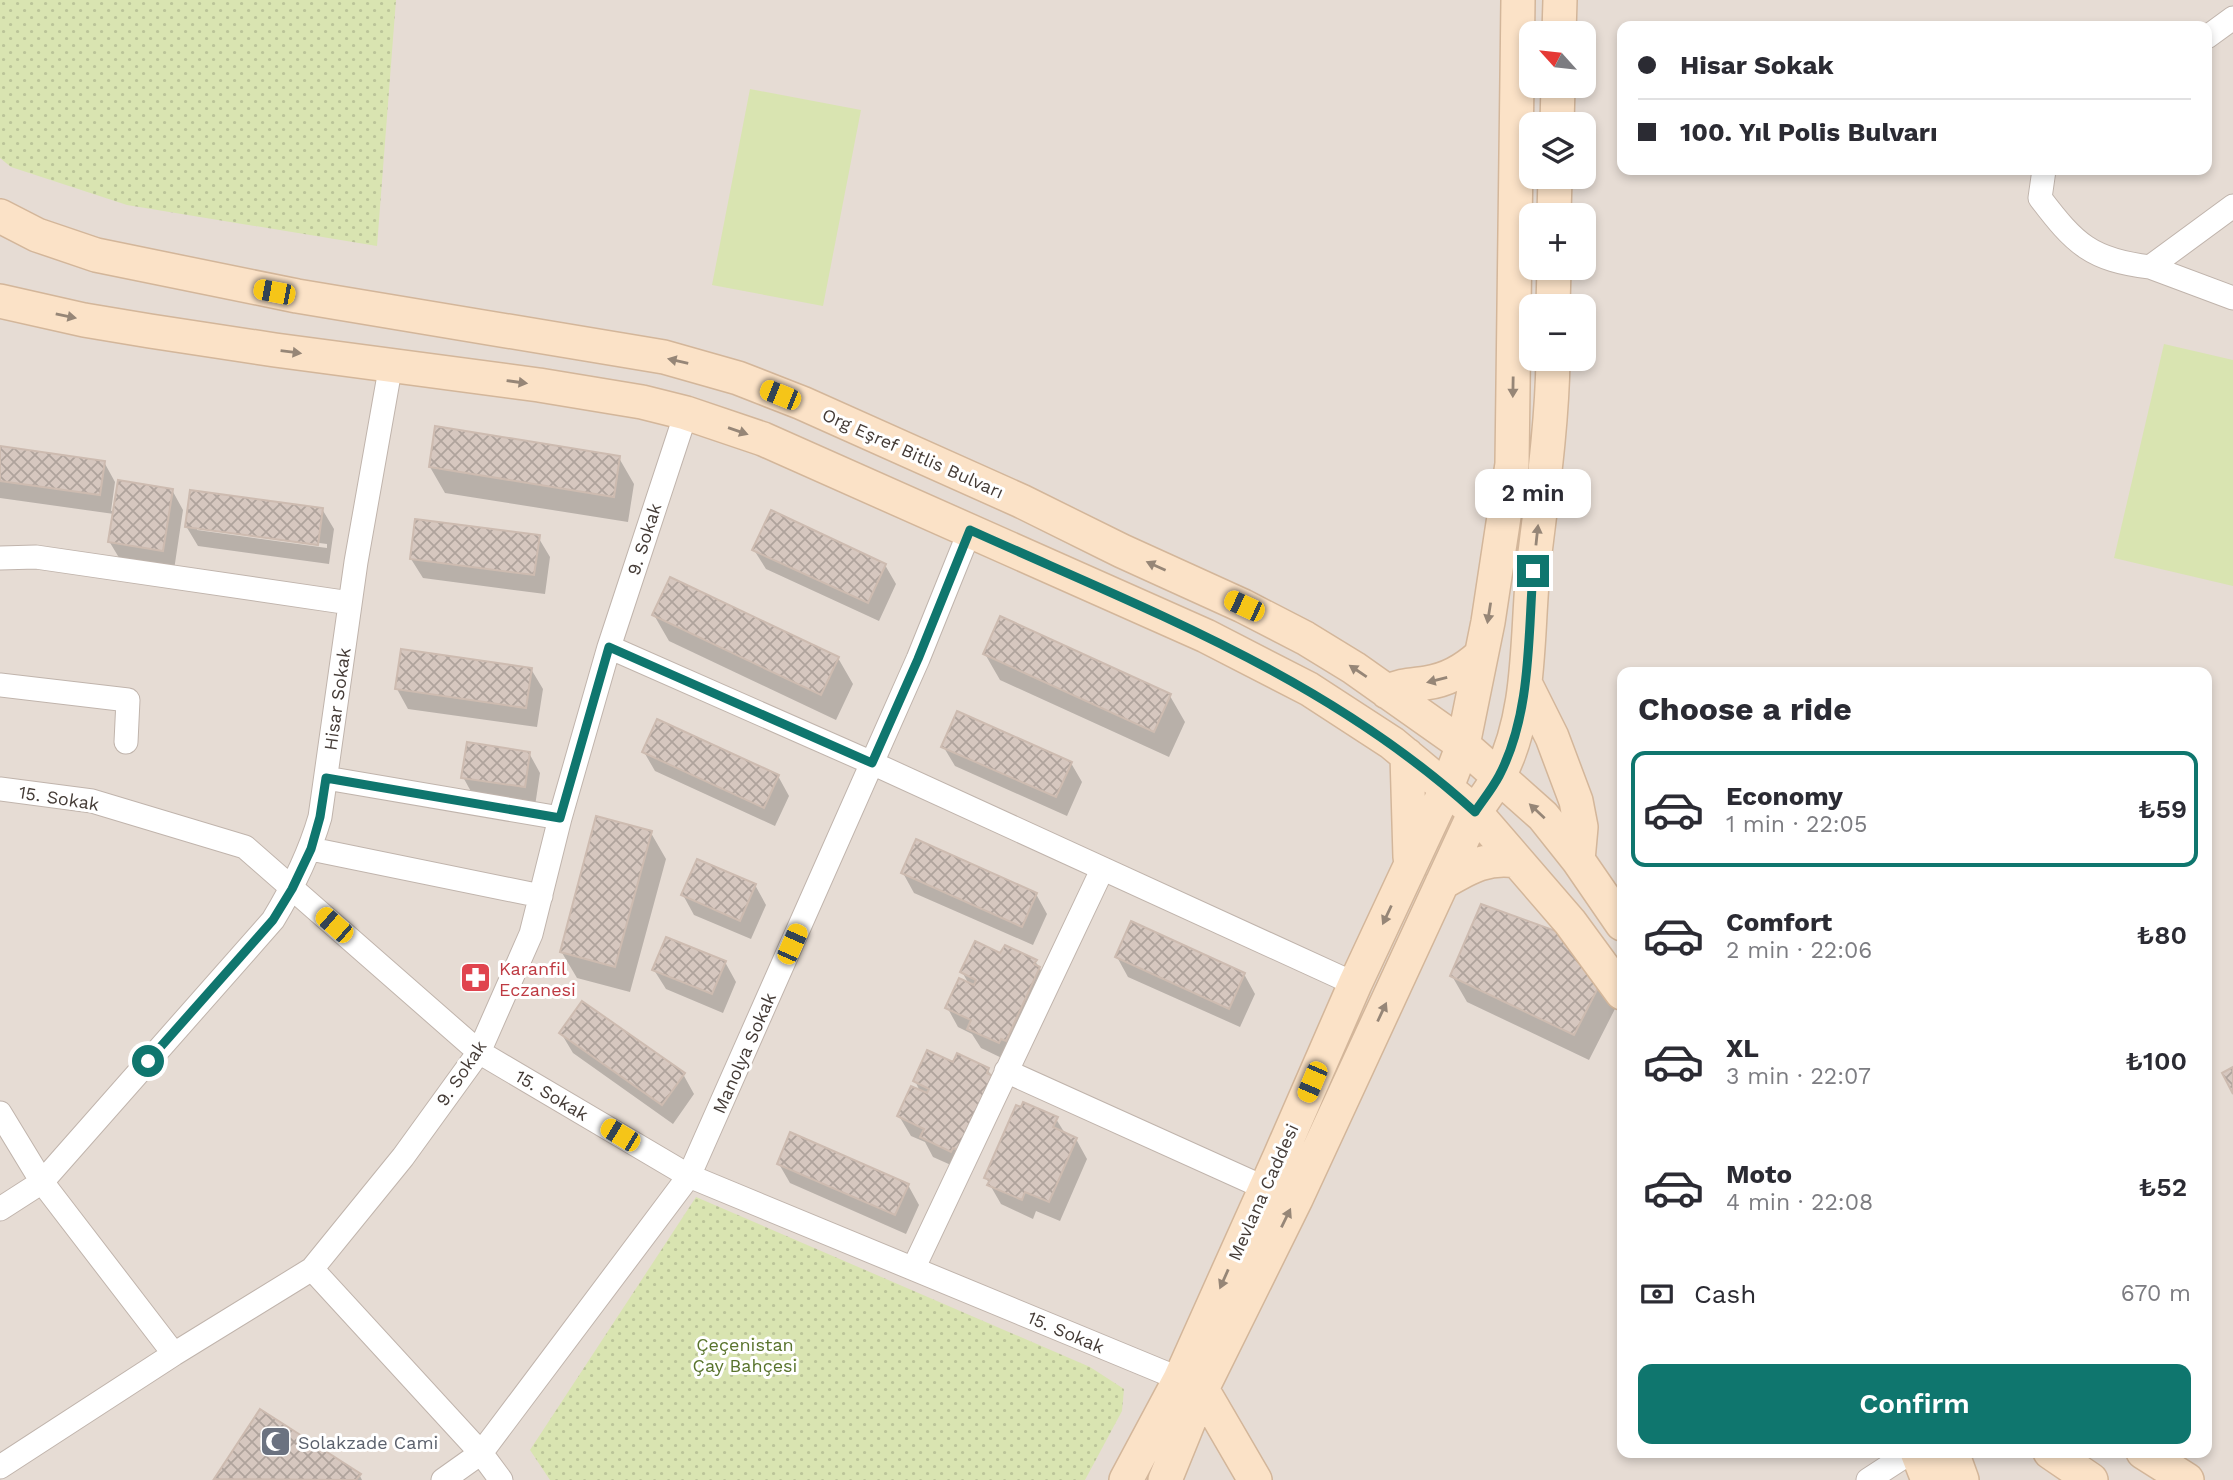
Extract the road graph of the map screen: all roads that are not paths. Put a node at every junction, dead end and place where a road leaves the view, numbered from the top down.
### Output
1 (1518, 0) edge
2 (1560, 0) edge
3 (2233, 18) edge
4 (1559, 21) edge
5 (2212, 33) edge
6 (2043, 175) edge
7 (2233, 206) edge
8 (0, 216) edge
9 (2150, 267) junction
10 (2233, 298) edge
11 (0, 301) edge
12 (391, 364) junction
13 (1553, 371) edge
14 (686, 413) junction
15 (970, 530) junction
16 (0, 558) edge
17 (350, 603) junction
18 (609, 647) junction
19 (1481, 655) junction
20 (1525, 682) junction
21 (0, 685) edge
22 (1387, 692) junction
23 (126, 742) dead end
24 (1462, 745) junction
25 (1407, 755) junction
26 (872, 763) junction
27 (1499, 776) junction
28 (326, 778) junction
29 (1447, 787) junction
30 (0, 789) edge
31 (1475, 812) junction
32 (560, 818) junction
33 (311, 849) junction
34 (1578, 860) junction
35 (1517, 861) junction
36 (1410, 866) junction
37 (1102, 870) junction
38 (1442, 883) junction
39 (292, 889) junction
40 (541, 896) junction
41 (1617, 917) edge
42 (1355, 984) junction
43 (1617, 986) edge
44 (479, 1052) junction
45 (1006, 1071) junction
46 (0, 1113) edge
47 (690, 1176) junction
48 (42, 1182) junction
49 (1265, 1188) junction
50 (0, 1209) edge
51 (914, 1267) junction
52 (312, 1269) junction
53 (174, 1354) junction
54 (1191, 1384) junction
55 (481, 1453) junction
56 (1902, 1458) edge
57 (1919, 1458) edge
58 (1954, 1458) edge
59 (2058, 1458) edge
60 (2152, 1458) edge
61 (0, 1467) edge
62 (2085, 1477) edge
63 (443, 1480) edge
64 (501, 1480) edge
65 (1126, 1480) edge
66 (1165, 1480) edge
67 (1255, 1480) edge
68 (1868, 1480) edge
69 (1928, 1480) edge
70 (1962, 1480) edge
71 (2048, 1480) edge
72 (2187, 1480) edge

1 -> 19 main road, Mevlana Caddesi
2 - 4 main road
3 - 5 street
6 - 9 street
7 - 9 street
22 -> 8 main road, Org Eşref Bitlis Bulvarı
9 - 10 street
11 -> 12 main road
12 -> 14 main road
12 - 17 street, Hisar Sokak
20 -> 13 main road, Mevlana Caddesi
14 -> 15 main road
14 - 18 street, 9. Sokak
15 - 25 main road
15 - 26 street, Manolya Sokak
16 - 17 street
17 - 28 street, Hisar Sokak
18 - 26 street
18 - 32 street, 9. Sokak
19 -> 22 main road
19 - 24 main road, Mevlana Caddesi
20 - 27 main road, Mevlana Caddesi
20 - 34 main road
21 - 23 street
22 - 24 main road, Org Eşref Bitlis Bulvarı
24 - 27 main road, Org Eşref Bitlis Bulvarı
24 - 29 main road, Mevlana Caddesi
25 - 29 main road
25 - 36 main road
26 - 37 street
26 - 47 street, Manolya Sokak
27 - 31 main road, Mevlana Caddesi
34 -> 27 main road, Org Eşref Bitlis Bulvarı
28 - 32 street
28 - 33 street, Hisar Sokak
29 - 31 main road
29 - 36 main road, Mevlana Caddesi
30 - 39 street, 15. Sokak
31 - 35 main road
31 - 38 main road, Mevlana Caddesi
32 - 40 street, 9. Sokak
33 - 39 street, Hisar Sokak
33 - 40 street
34 - 41 main road, Org Eşref Bitlis Bulvarı
35 - 38 main road
35 - 43 main road
36 -> 42 main road, Mevlana Caddesi
37 - 42 street
37 - 45 street
54 -> 38 main road, Mevlana Caddesi
39 - 44 street, 15. Sokak
39 - 48 street, Hisar Sokak
40 - 44 street, 9. Sokak
42 - 49 main road, Mevlana Caddesi
44 - 47 street, 15. Sokak
44 - 52 street, 9. Sokak
45 - 49 street
45 - 51 street
46 - 48 street
47 - 51 street, 15. Sokak
47 - 55 street, Manolya Sokak
48 - 50 street, Hisar Sokak
48 - 53 street
49 -> 54 main road, Mevlana Caddesi
51 - 54 street, 15. Sokak
52 - 53 street, 9. Sokak
52 - 55 street
53 - 61 street, 9. Sokak
54 - 65 main road, Mevlana Caddesi
54 - 66 main road, Mevlana Caddesi
54 - 67 main road
55 - 63 street, Manolya Sokak
55 - 64 street
56 - 68 street
57 - 69 main road
58 - 70 main road
59 - 62 main road
60 - 72 main road
62 - 71 main road

